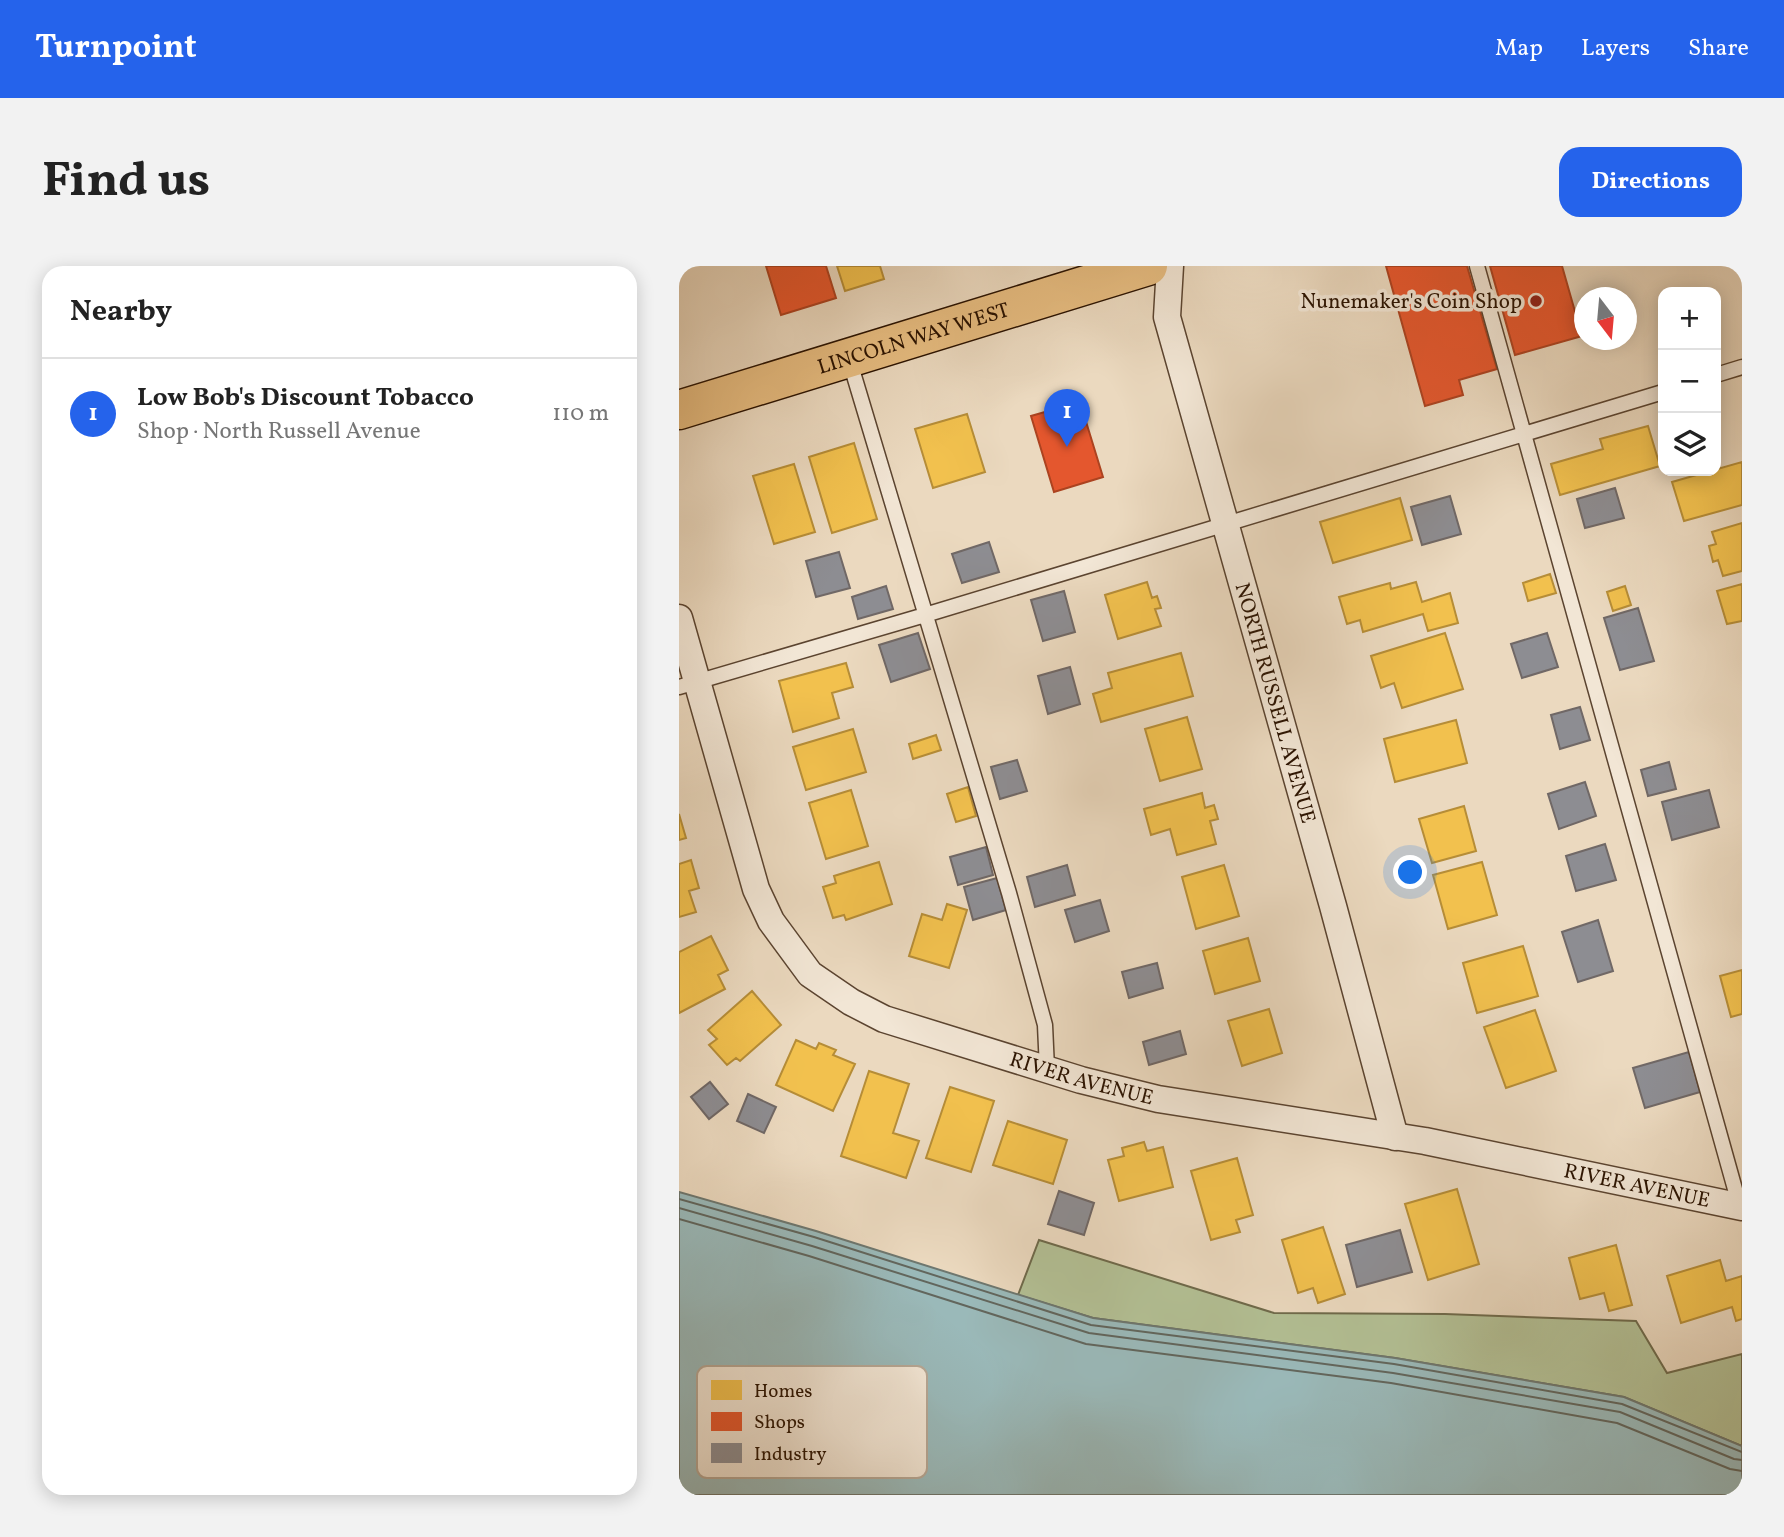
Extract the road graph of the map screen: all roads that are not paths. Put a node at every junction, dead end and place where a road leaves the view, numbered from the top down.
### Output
1 (1148, 266) edge
2 (1170, 266) edge
3 (1477, 266) edge
4 (848, 358) junction
5 (1742, 367) edge
6 (1721, 373) edge
7 (1658, 394) edge
8 (679, 410) edge
9 (1524, 435) junction
10 (1225, 523) junction
11 (925, 615) junction
12 (679, 618) edge
13 (688, 684) edge
14 (1047, 1069) junction
15 (1395, 1137) junction
16 (1741, 1207) edge

1 - 4 main road, LINCOLN WAY WEST
2 - 10 street, NORTH RUSSELL AVENUE
3 - 9 lane
4 - 8 main road, LINCOLN WAY WEST
4 - 11 lane
5 - 6 lane
7 - 9 lane
9 - 10 lane
9 - 16 lane
10 - 11 lane
10 - 15 street, NORTH RUSSELL AVENUE
11 - 13 lane
11 - 14 lane
12 - 13 street, RIVER AVENUE
13 - 14 street, RIVER AVENUE
14 - 15 street, RIVER AVENUE
15 - 16 street, RIVER AVENUE

